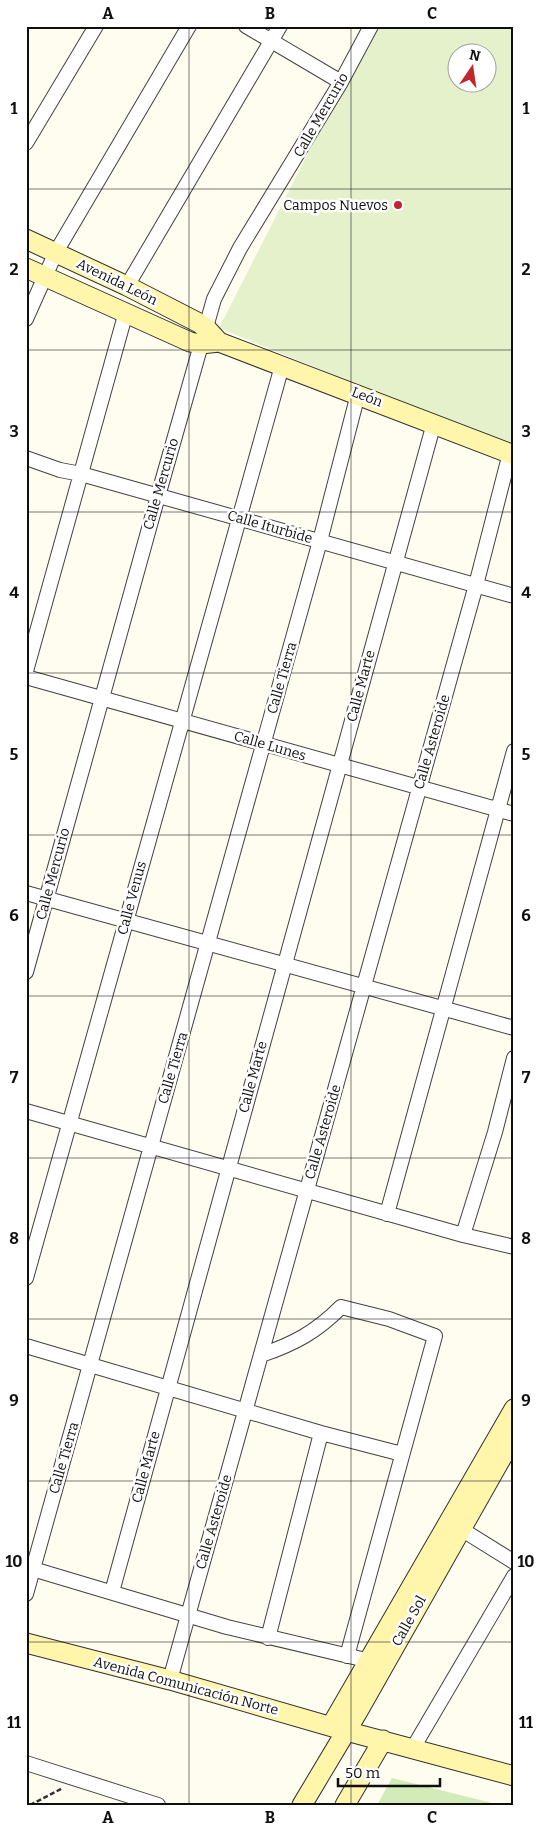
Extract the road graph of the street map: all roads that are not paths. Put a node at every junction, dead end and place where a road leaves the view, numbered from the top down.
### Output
1 (96, 26) edge
2 (188, 26) edge
3 (246, 26) edge
4 (280, 26) edge
5 (370, 26) edge
6 (271, 41) junction
7 (341, 82) junction
8 (26, 143) edge
9 (26, 239) edge
10 (56, 252) junction
11 (26, 268) edge
12 (46, 277) junction
13 (127, 286) junction
14 (126, 312) junction
15 (26, 319) edge
16 (209, 338) junction
17 (282, 366) junction
18 (358, 394) junction
19 (434, 423) junction
20 (512, 454) edge
21 (26, 458) edge
22 (81, 474) junction
23 (158, 496) junction
24 (238, 518) junction
25 (320, 541) junction
26 (396, 562) junction
27 (476, 585) junction
28 (514, 596) edge
29 (26, 671) edge
30 (26, 677) edge
31 (102, 698) junction
32 (181, 721) junction
33 (263, 744) junction
34 (514, 751) edge
35 (340, 765) junction
36 (419, 788) junction
37 (498, 810) junction
38 (514, 814) edge
39 (26, 893) edge
40 (46, 899) junction
41 (126, 921) junction
42 (208, 944) junction
43 (284, 965) junction
44 (26, 972) edge
45 (364, 986) junction
46 (444, 1008) junction
47 (514, 1028) edge
48 (514, 1058) edge
49 (26, 1111) edge
50 (70, 1123) junction
51 (150, 1146) junction
52 (228, 1168) junction
53 (307, 1190) junction
54 (388, 1214) junction
55 (463, 1235) junction
56 (514, 1247) edge
57 (26, 1278) edge
58 (26, 1346) edge
59 (261, 1355) junction
60 (90, 1364) junction
61 (168, 1387) junction
62 (514, 1409) edge
63 (245, 1411) junction
64 (321, 1433) junction
65 (514, 1436) edge
66 (402, 1454) junction
67 (461, 1529) junction
68 (514, 1562) edge
69 (30, 1568) edge
70 (514, 1576) edge
71 (112, 1592) junction
72 (26, 1594) edge
73 (188, 1616) junction
74 (268, 1638) junction
75 (26, 1643) edge
76 (347, 1656) junction
77 (370, 1661) junction
78 (170, 1680) junction
79 (338, 1728) junction
80 (383, 1740) junction
81 (413, 1748) junction
82 (26, 1763) edge
83 (514, 1776) edge
84 (158, 1805) edge
85 (302, 1805) edge
86 (345, 1805) edge

1 - 8 street
2 - 10 street
3 - 6 street
4 - 6 street
5 - 7 street, Calle Mercurio
6 - 7 street
6 - 13 street
7 - 16 street, Calle Mercurio
9 - 10 street, Avenida León
10 - 12 street
10 - 13 street, Avenida León
11 - 12 street, Avenida León
12 - 14 street, Avenida León
12 - 15 street
13 - 16 street, Avenida León
14 - 16 street, Avenida León
14 - 22 street
16 - 17 street, León
16 - 23 street, Calle Mercurio
17 - 18 street, León
17 - 24 street, Calle Venus
18 - 19 street, León
18 - 25 street, Calle Tierra
19 - 20 street, León
19 - 26 street, Calle Marte
20 - 27 street, Calle Asteroide
21 - 22 street, Calle Iturbide
22 - 23 street, Calle Iturbide
22 - 29 street
23 - 24 street, Calle Iturbide
23 - 31 street, Calle Mercurio
24 - 25 street, Calle Iturbide
24 - 32 street, Calle Venus
25 - 26 street, Calle Iturbide
25 - 33 street, Calle Tierra
26 - 27 street, Calle Iturbide
26 - 35 street, Calle Marte
27 - 28 street, Calle Iturbide
27 - 36 street, Calle Asteroide
30 - 31 street, Calle Lunes
31 - 32 street, Calle Lunes
31 - 40 street, Calle Mercurio
32 - 33 street, Calle Lunes
32 - 41 street, Calle Venus
33 - 35 street, Calle Lunes
33 - 42 street, Calle Tierra
34 - 37 street
35 - 36 street, Calle Lunes
35 - 43 street, Calle Marte
36 - 37 street, Calle Lunes
36 - 45 street, Calle Asteroide
37 - 38 street, Calle Lunes
37 - 46 street
39 - 40 street
40 - 41 street
40 - 44 street, Calle Mercurio
41 - 42 street
41 - 50 street, Calle Venus
42 - 43 street
42 - 51 street, Calle Tierra
43 - 45 street
43 - 52 street, Calle Marte
45 - 46 street
45 - 53 street, Calle Asteroide
46 - 47 street
46 - 54 street
48 - 55 street
49 - 50 street
50 - 51 street
50 - 57 street, Calle Venus
51 - 52 street
51 - 60 street, Calle Tierra
52 - 53 street
52 - 61 street, Calle Marte
53 - 54 street
53 - 59 street, Calle Asteroide
54 - 55 street
55 - 56 street
58 - 60 street
59 - 63 street, Calle Asteroide
59 - 66 street
60 - 61 street
60 - 69 street, Calle Tierra
61 - 63 street
61 - 71 street, Calle Marte
62 - 77 street, Calle Sol
63 - 64 street
63 - 73 street, Calle Asteroide
64 - 66 street
64 - 74 street
65 - 67 street, Calle Sol
66 - 76 street
67 - 68 street
67 - 79 street, Calle Sol
69 - 71 street
69 - 72 street, Calle Tierra
70 - 81 street
71 - 73 street
73 - 74 street
73 - 78 street, Calle Asteroide
74 - 76 street
75 - 78 street, Avenida Comunicación Norte
76 - 77 street
77 - 79 street, Calle Sol
78 - 79 street, Avenida Comunicación Norte
79 - 80 street, Avenida Comunicación Norte
79 - 85 street, Calle Sol
80 - 81 street, Avenida Comunicación Norte
80 - 86 street
81 - 83 street, Avenida Comunicación Norte
82 - 84 street

